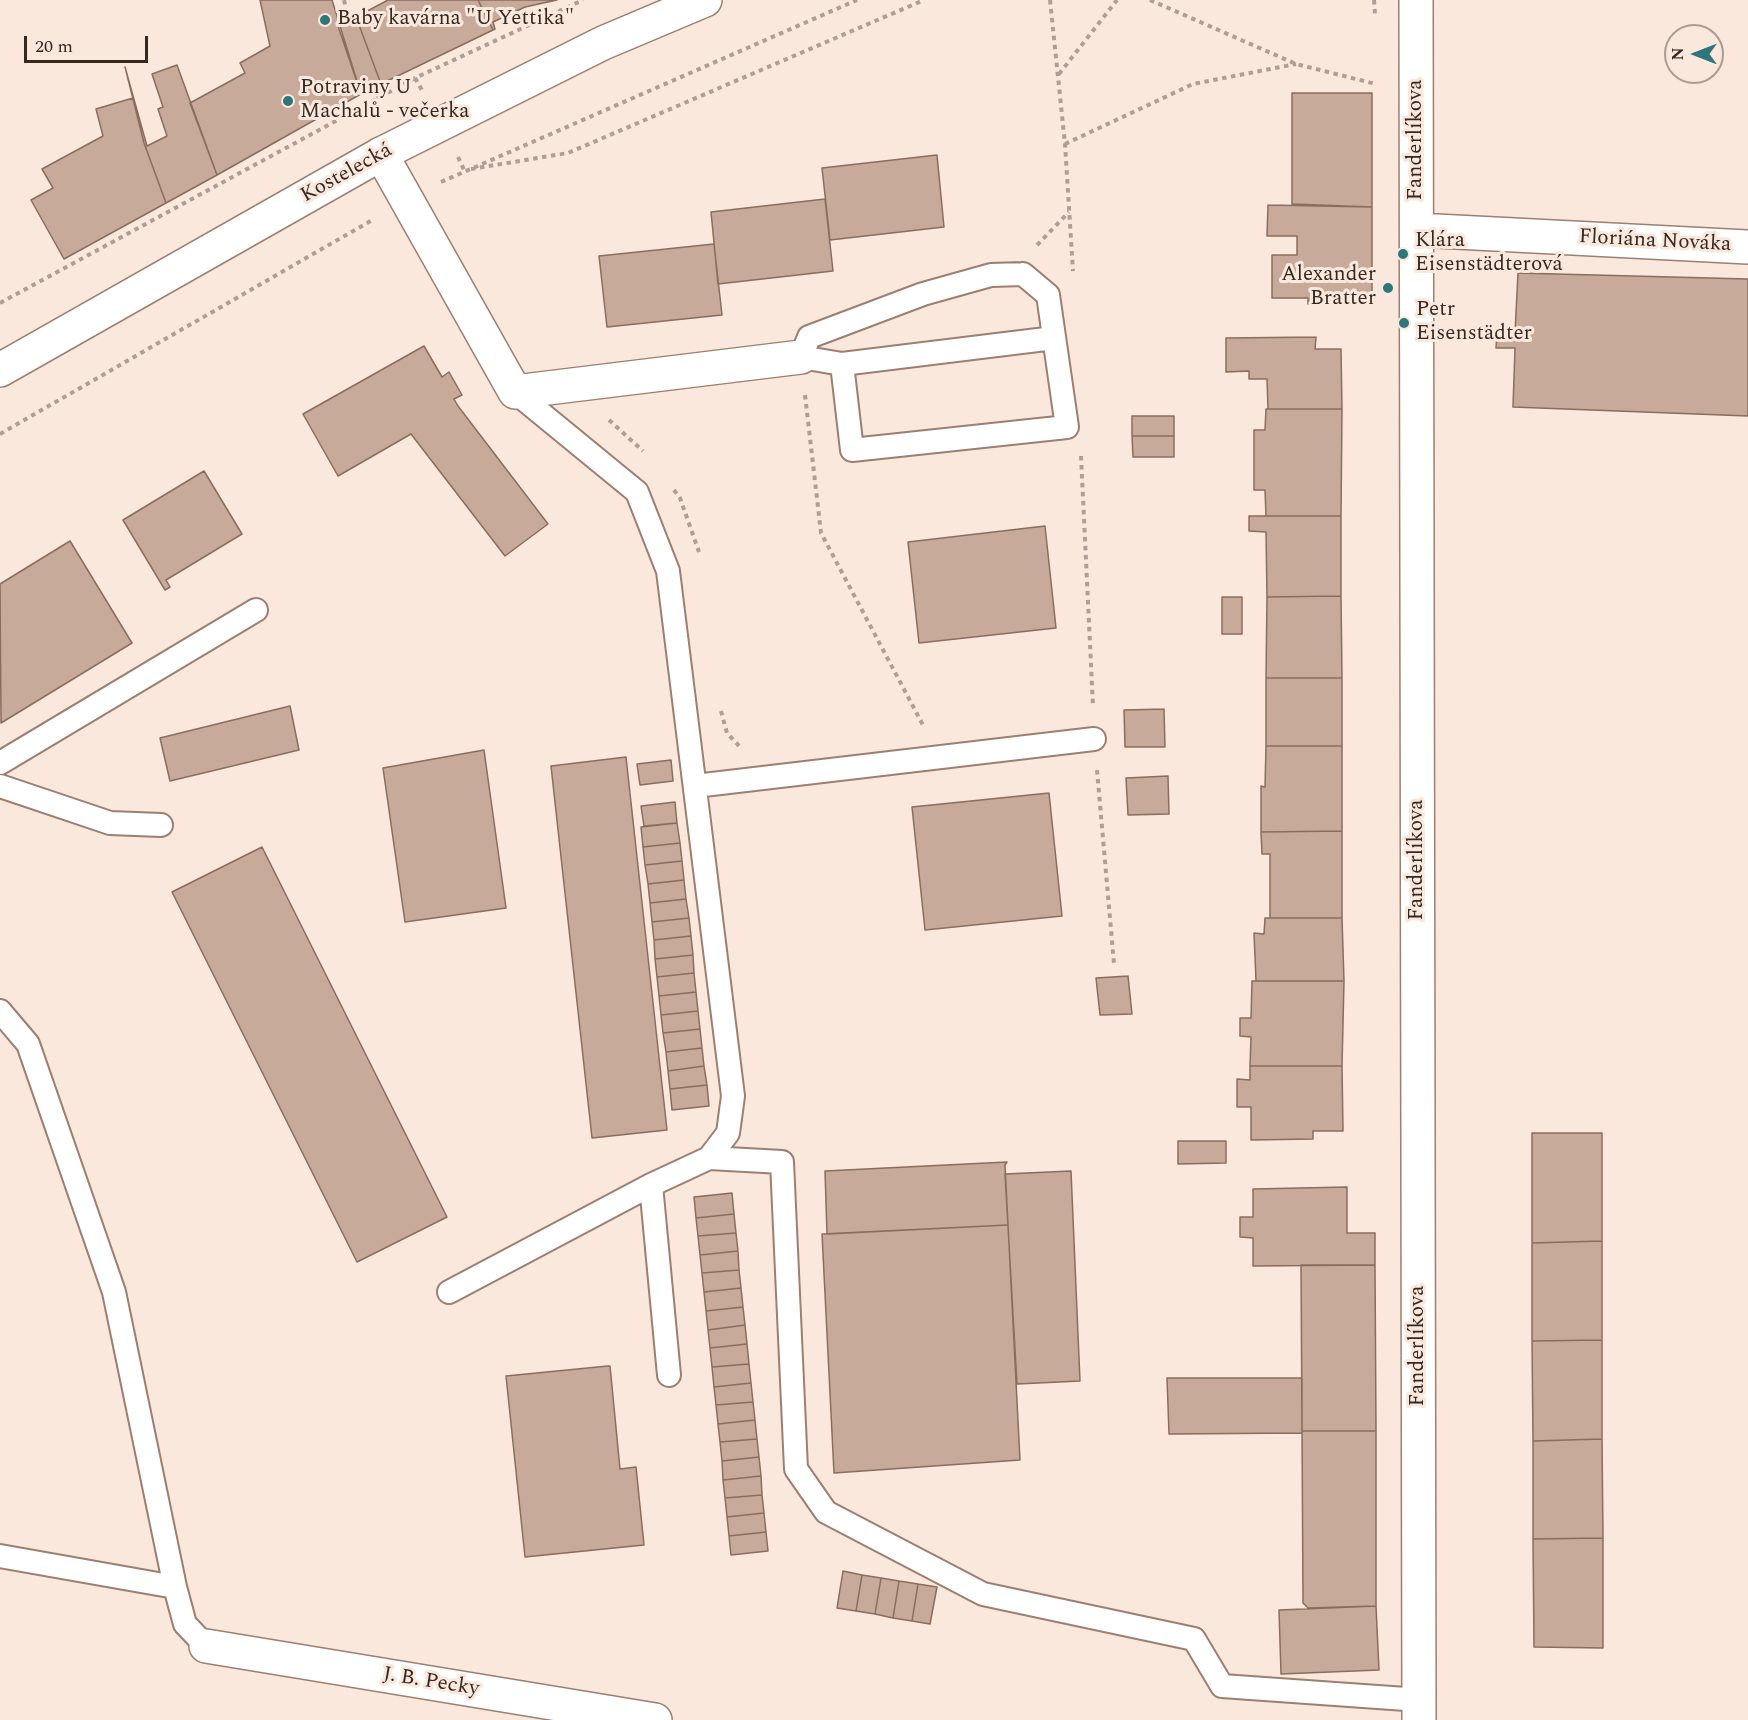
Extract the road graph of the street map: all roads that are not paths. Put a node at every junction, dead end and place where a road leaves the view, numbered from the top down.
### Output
1 (705, 0) edge
2 (1416, 0) edge
3 (381, 154) junction
4 (1418, 230) junction
5 (1748, 247) edge
6 (1054, 338) junction
7 (801, 357) junction
8 (842, 364) junction
9 (0, 370) edge
10 (515, 392) junction
11 (256, 610) dead end
12 (1094, 739) road end
13 (0, 763) edge
14 (0, 786) edge
15 (695, 786) junction
16 (161, 825) dead end
17 (0, 1011) edge
18 (709, 1158) junction
19 (651, 1185) junction
20 (449, 1292) dead end
21 (669, 1375) dead end
22 (0, 1556) edge
23 (175, 1587) junction
24 (206, 1646) joint
25 (1419, 1710) edge
26 (656, 1720) edge

1 - 3 street, Kostelecká
2 - 4 street, Fanderlíkova
3 - 9 street, Kostelecká
3 - 10 street
4 - 5 street, Floriána Nováka
4 - 25 street, Fanderlíkova
6 - 7 lane
6 - 8 lane
6 - 8 lane
7 - 8 lane
7 - 10 street
10 - 15 lane
11 - 13 lane
12 - 15 lane
14 - 16 lane
15 - 18 lane
17 - 23 lane
18 - 19 lane
18 - 25 lane
19 - 20 lane
19 - 21 lane
22 - 23 lane
23 - 24 lane
24 - 26 street, J. B. Pecky

